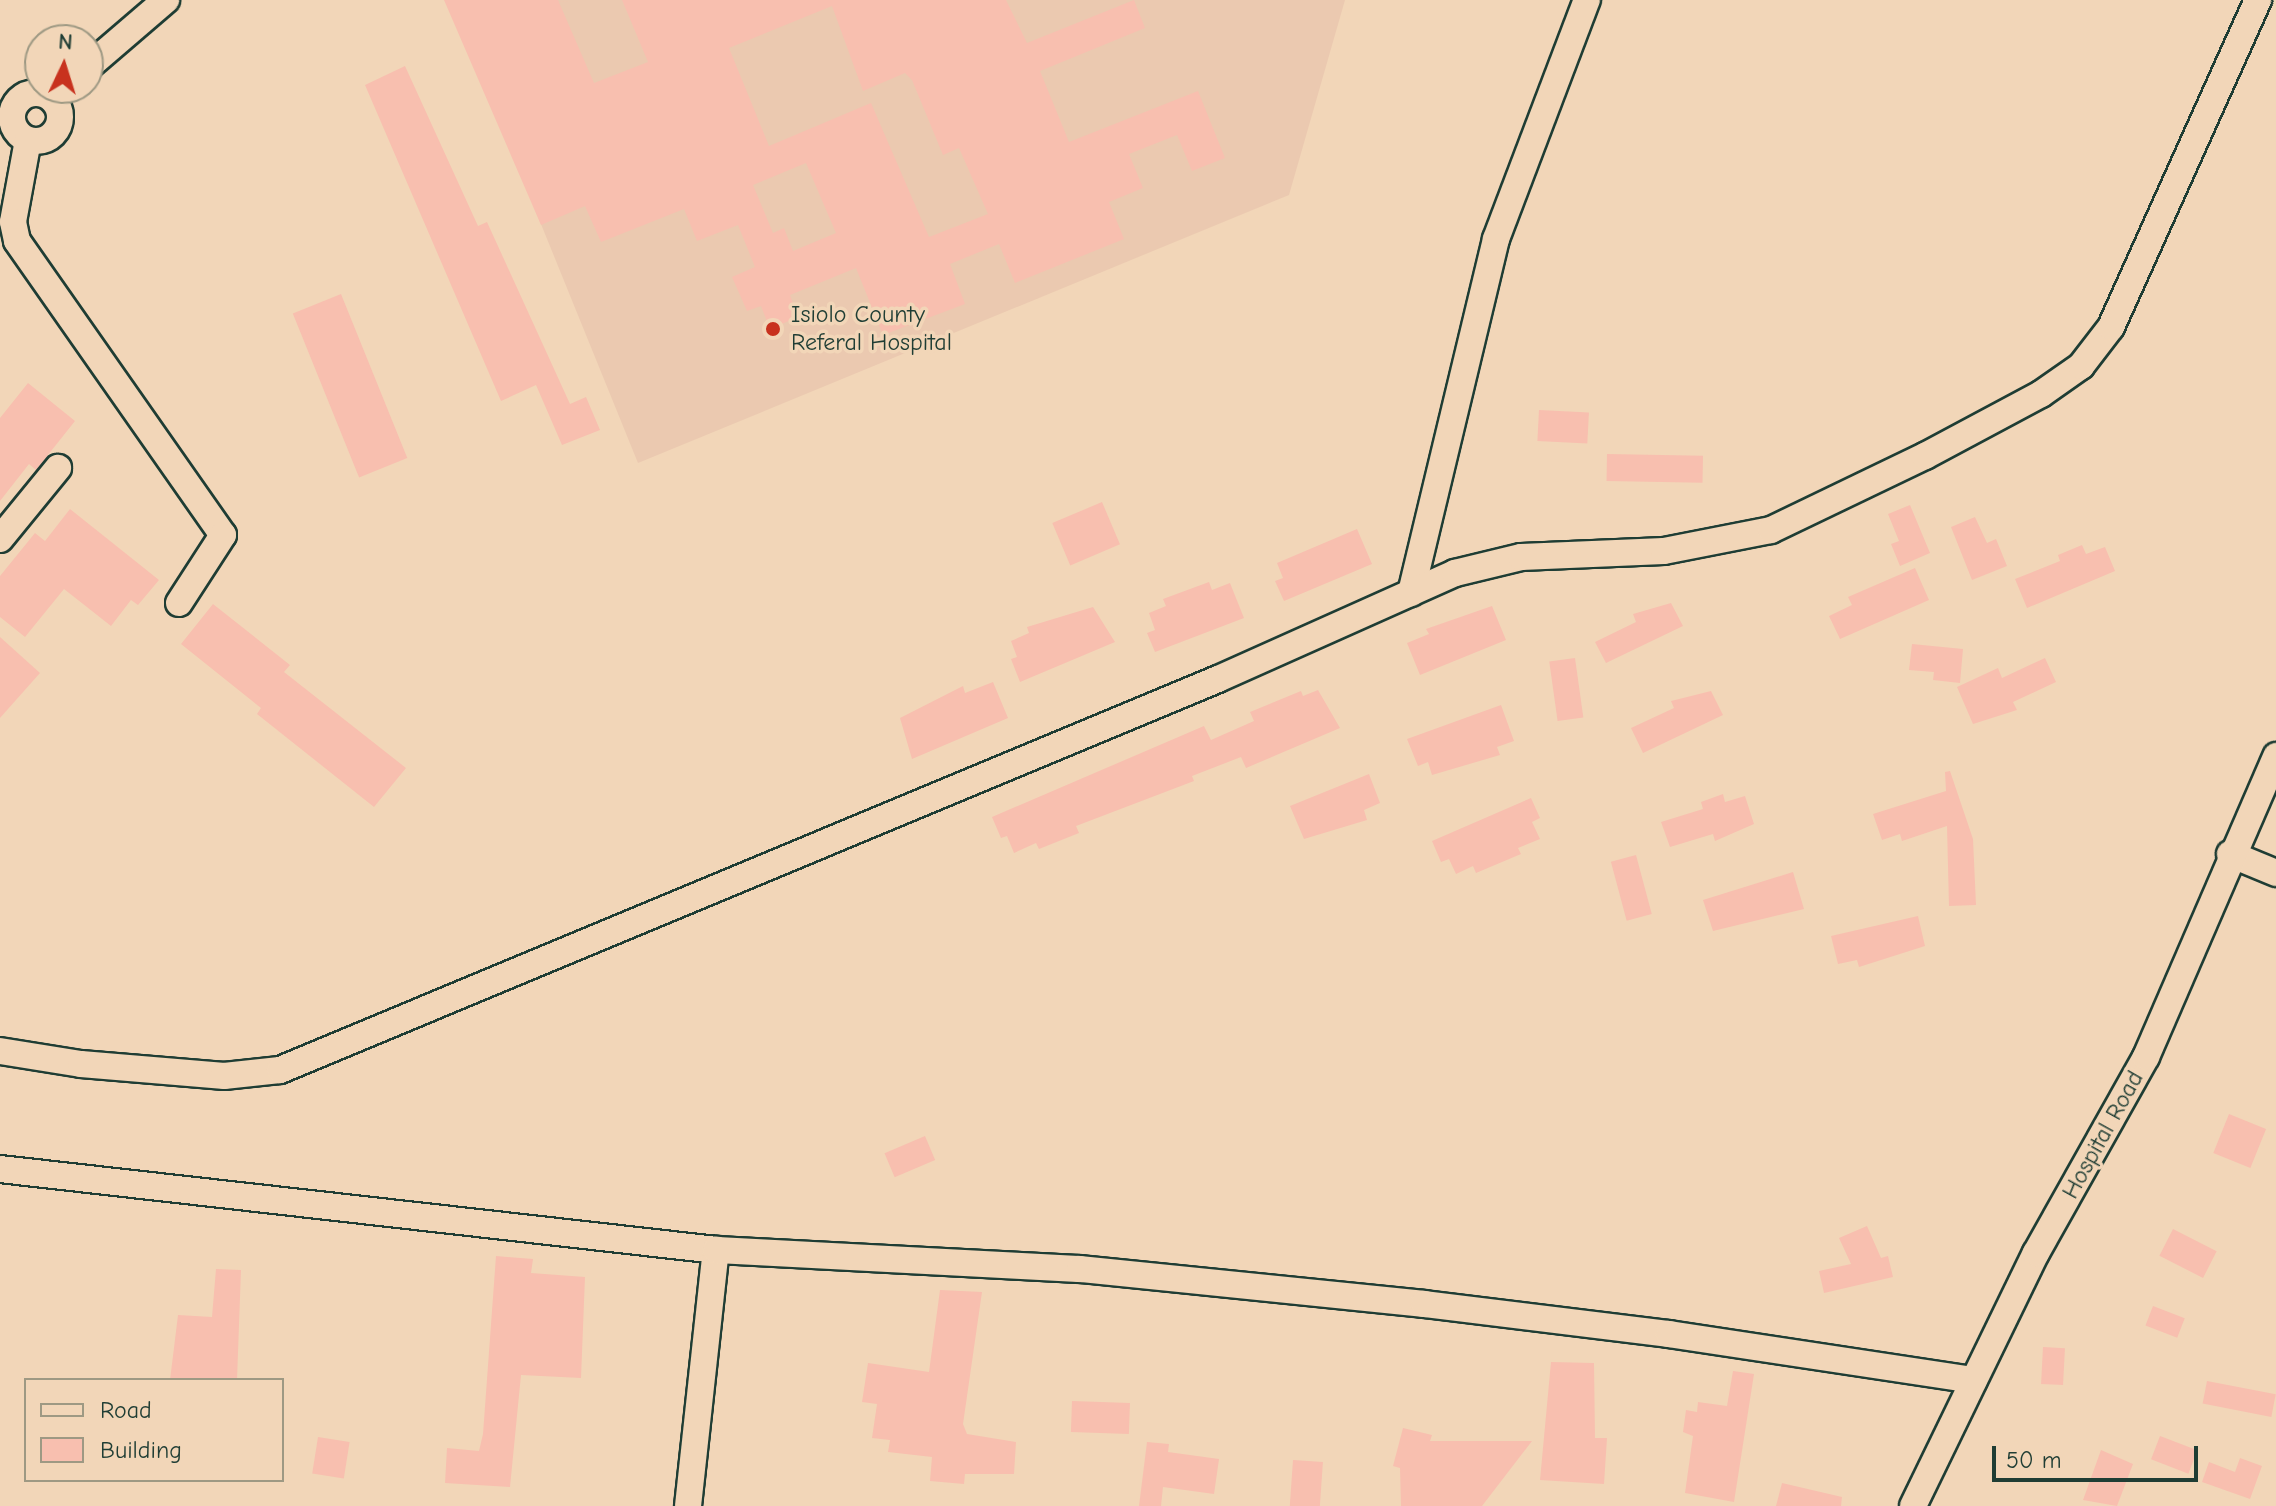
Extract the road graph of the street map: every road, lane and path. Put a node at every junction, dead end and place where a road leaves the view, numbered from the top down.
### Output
1 (166, 0) edge
2 (1587, 0) edge
3 (2258, 0) edge
4 (104, 53) edge
5 (9, 95) edge
6 (58, 104) edge
7 (28, 140) junction
8 (58, 468) dead end
9 (0, 539) edge
10 (1411, 593) junction
11 (179, 603) dead end
12 (2276, 756) edge
13 (2230, 854) junction
14 (2276, 873) edge
15 (0, 1051) edge
16 (0, 1169) edge
17 (716, 1250) junction
18 (1974, 1380) junction
19 (688, 1506) edge
20 (1913, 1506) edge

1 - 4 street
2 - 10 street
3 - 10 street
5 - 7 street
6 - 7 street
7 - 11 street
8 - 9 street
10 - 15 street
12 - 13 street, Hospital Road
13 - 14 street
13 - 18 street, Hospital Road
16 - 17 street
17 - 18 street
17 - 19 street
18 - 20 street, Hospital Road

